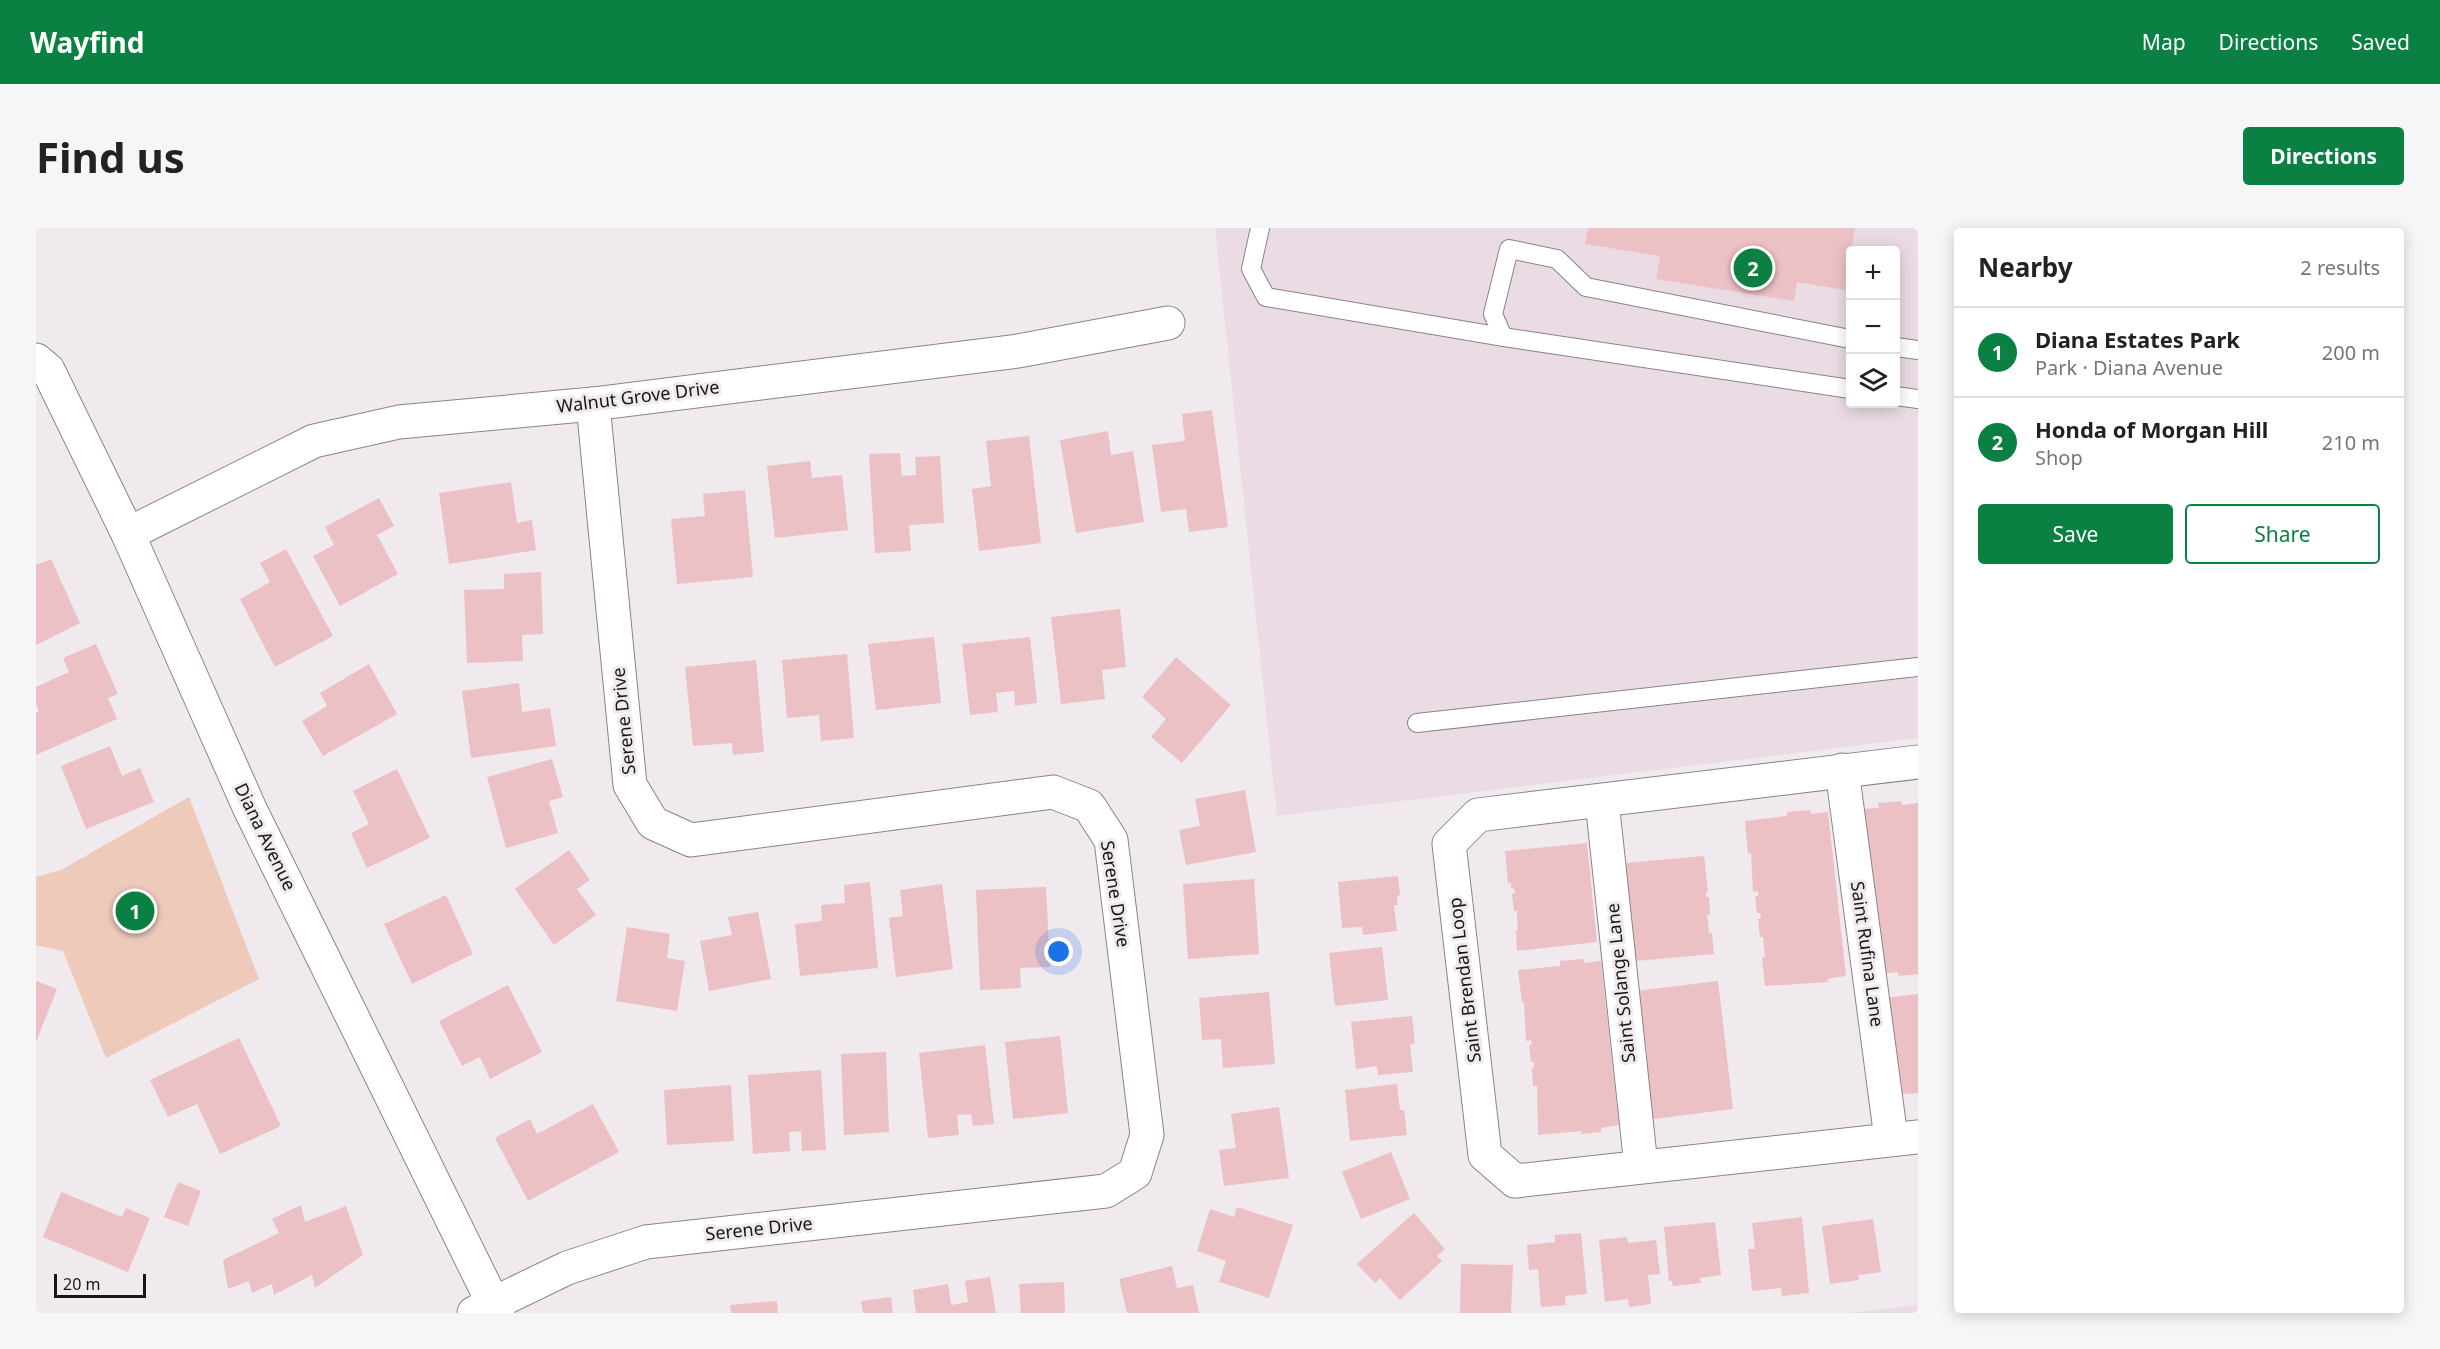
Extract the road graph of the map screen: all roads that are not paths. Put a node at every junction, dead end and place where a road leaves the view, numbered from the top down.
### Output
1 (1260, 228) edge
2 (1168, 323) dead end
3 (1503, 337) junction
4 (1846, 338) edge
5 (1900, 348) edge
6 (1918, 350) edge
7 (36, 360) edge
8 (1846, 388) edge
9 (1900, 397) edge
10 (1918, 399) edge
11 (593, 404) junction
12 (128, 534) junction
13 (1918, 667) edge
14 (1417, 723) dead end
15 (1918, 762) edge
16 (1842, 770) junction
17 (1602, 801) junction
18 (1905, 1138) edge
19 (1641, 1166) junction
20 (488, 1310) edge

1 - 3 lane
2 - 11 street, Walnut Grove Drive
3 - 4 lane
3 - 8 lane
5 - 6 lane
7 - 12 street, Diana Avenue
9 - 10 lane
11 - 12 street, Walnut Grove Drive
11 - 20 street, Serene Drive
12 - 20 street, Diana Avenue
13 - 14 lane
15 - 16 street, Saint Brendan Loop
16 - 17 street, Saint Brendan Loop
16 - 18 street, Saint Rufina Lane
17 - 19 street, Saint Solange Lane
17 - 19 street, Saint Brendan Loop
18 - 19 street, Saint Brendan Loop

